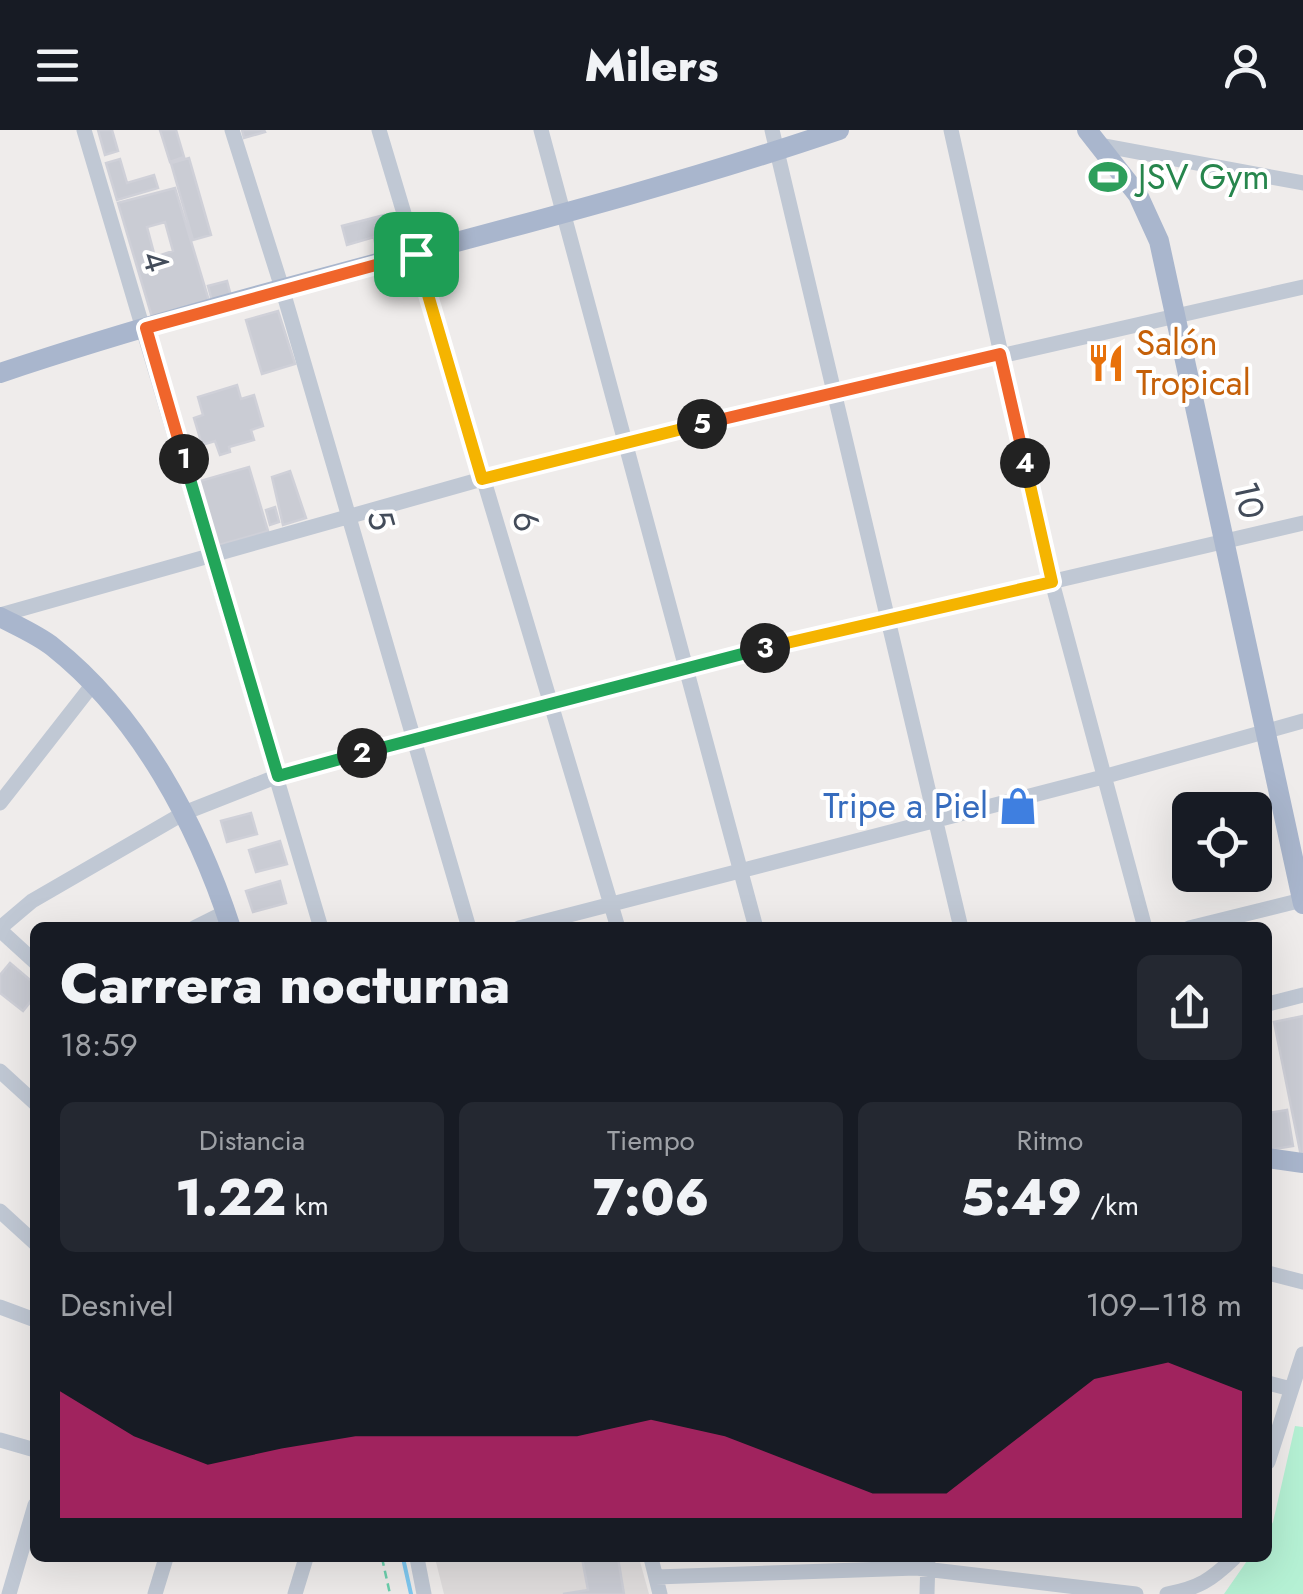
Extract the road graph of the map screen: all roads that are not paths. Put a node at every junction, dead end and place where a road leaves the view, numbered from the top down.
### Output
1 (84, 130) edge
2 (232, 130) edge
3 (379, 130) edge
4 (540, 130) edge
5 (772, 130) edge
6 (839, 130) edge
7 (951, 130) edge
8 (1093, 138) edge
9 (776, 151) junction
10 (1303, 183) edge
11 (564, 211) junction
12 (416, 254) junction
13 (282, 288) junction
14 (1303, 288) edge
15 (1175, 316) junction
16 (146, 328) junction
17 (1000, 354) junction
18 (0, 374) edge
19 (832, 393) junction
20 (624, 442) junction
21 (482, 479) junction
22 (348, 516) junction
23 (1303, 523) edge
24 (1225, 540) junction
25 (214, 557) junction
26 (1052, 582) junction
27 (0, 616) edge
28 (886, 619) junction
29 (686, 667) junction
30 (93, 684) junction
31 (549, 704) junction
32 (1303, 721) edge
33 (1264, 730) junction
34 (414, 739) junction
35 (278, 776) junction
36 (1103, 776) junction
37 (5, 784) edge
38 (0, 803) edge
39 (184, 813) junction
40 (934, 821) junction
41 (740, 870) junction
42 (1303, 902) edge
43 (610, 903) junction
44 (228, 920) edge
45 (319, 922) edge
46 (467, 922) edge
47 (541, 922) edge
48 (616, 922) edge
49 (754, 922) edge
50 (959, 922) edge
51 (1143, 922) edge
52 (1215, 922) edge
53 (0, 929) edge
54 (30, 957) edge
55 (1303, 995) edge
56 (1272, 1003) edge
57 (0, 1071) edge
58 (30, 1098) edge
59 (1272, 1159) edge
60 (1303, 1163) edge
61 (0, 1211) edge
62 (30, 1238) edge
63 (1272, 1275) edge
64 (1303, 1282) edge
65 (0, 1306) edge
66 (30, 1318) edge
67 (1303, 1354) edge
68 (1272, 1384) edge
69 (1292, 1389) junction
70 (0, 1440) edge
71 (30, 1449) edge
72 (1272, 1450) edge
73 (30, 1523) edge
74 (165, 1562) edge
75 (305, 1562) edge
76 (418, 1562) edge
77 (1230, 1562) edge
78 (928, 1563) edge
79 (658, 1586) edge
80 (1193, 1592) edge
81 (9, 1594) edge
82 (156, 1594) edge
83 (295, 1594) edge
84 (424, 1594) edge
85 (927, 1594) edge
86 (1136, 1594) edge
87 (1167, 1594) edge

1 - 16 street, 4
2 - 13 street, 5
3 - 12 street, 6
4 - 11 street
5 - 9 street
6 - 9 main road
7 - 17 street
8 - 10 street
8 - 15 main road, 10
9 - 11 main road
9 - 19 street
11 - 12 main road
11 - 20 street
12 - 13 main road
12 - 21 street, 6
13 - 16 main road
13 - 22 street, 5
14 - 15 street
15 - 17 street
15 - 24 main road, 10
16 - 18 main road
16 - 25 street, 4
17 - 19 street
17 - 26 street
19 - 20 street
19 - 28 street
20 - 21 street
20 - 29 street
21 - 22 street
21 - 31 street, 6
22 - 25 street
22 - 34 street, 5
23 - 24 street
24 - 26 street
24 - 33 main road, 10
25 - 27 street
25 - 35 street, 4
26 - 28 street
26 - 36 street
27 - 30 main road
28 - 29 street
28 - 40 street
29 - 31 street
29 - 41 street
30 - 37 street
30 - 39 main road
31 - 34 street
31 - 43 street, 6
32 - 33 street
33 - 36 street
33 - 42 main road, 10
34 - 35 street
34 - 46 street, 5
35 - 39 street
35 - 45 street, 4
36 - 40 street
36 - 51 street
37 - 38 street
39 - 44 main road
39 - 53 street
40 - 41 street
40 - 50 street
41 - 43 street
41 - 49 street
42 - 52 street
43 - 47 street
43 - 48 street, 6
53 - 54 street
55 - 56 street
57 - 58 street
59 - 60 main road
61 - 62 street
63 - 64 street
65 - 66 street
67 - 69 street
68 - 69 street
69 - 72 street
70 - 71 street
73 - 81 street
74 - 82 street
75 - 83 street
76 - 84 street
77 - 80 street
78 - 79 street
78 - 85 street
78 - 86 street
80 - 87 street

